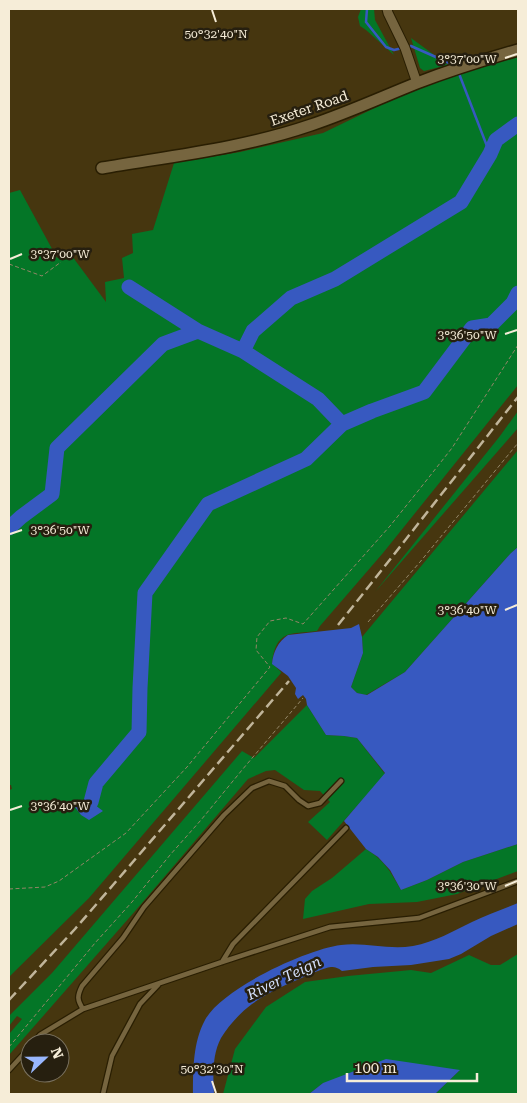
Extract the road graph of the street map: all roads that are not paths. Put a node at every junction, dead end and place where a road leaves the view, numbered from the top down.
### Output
1 (387, 9) edge
2 (518, 50) edge
3 (418, 83) junction
4 (102, 168) dead end
5 (341, 781) dead end
6 (346, 828) dead end
7 (518, 881) edge
8 (222, 962) junction
9 (159, 984) junction
10 (83, 1009) junction
11 (43, 1033) edge
12 (20, 1058) edge
13 (9, 1070) edge
14 (103, 1094) edge

1 - 3 street
2 - 3 street, Exeter Road
3 - 4 street, Exeter Road
5 - 10 lane
6 - 8 lane
7 - 8 lane
8 - 9 lane
9 - 10 lane
9 - 14 lane
10 - 11 lane
12 - 13 lane

